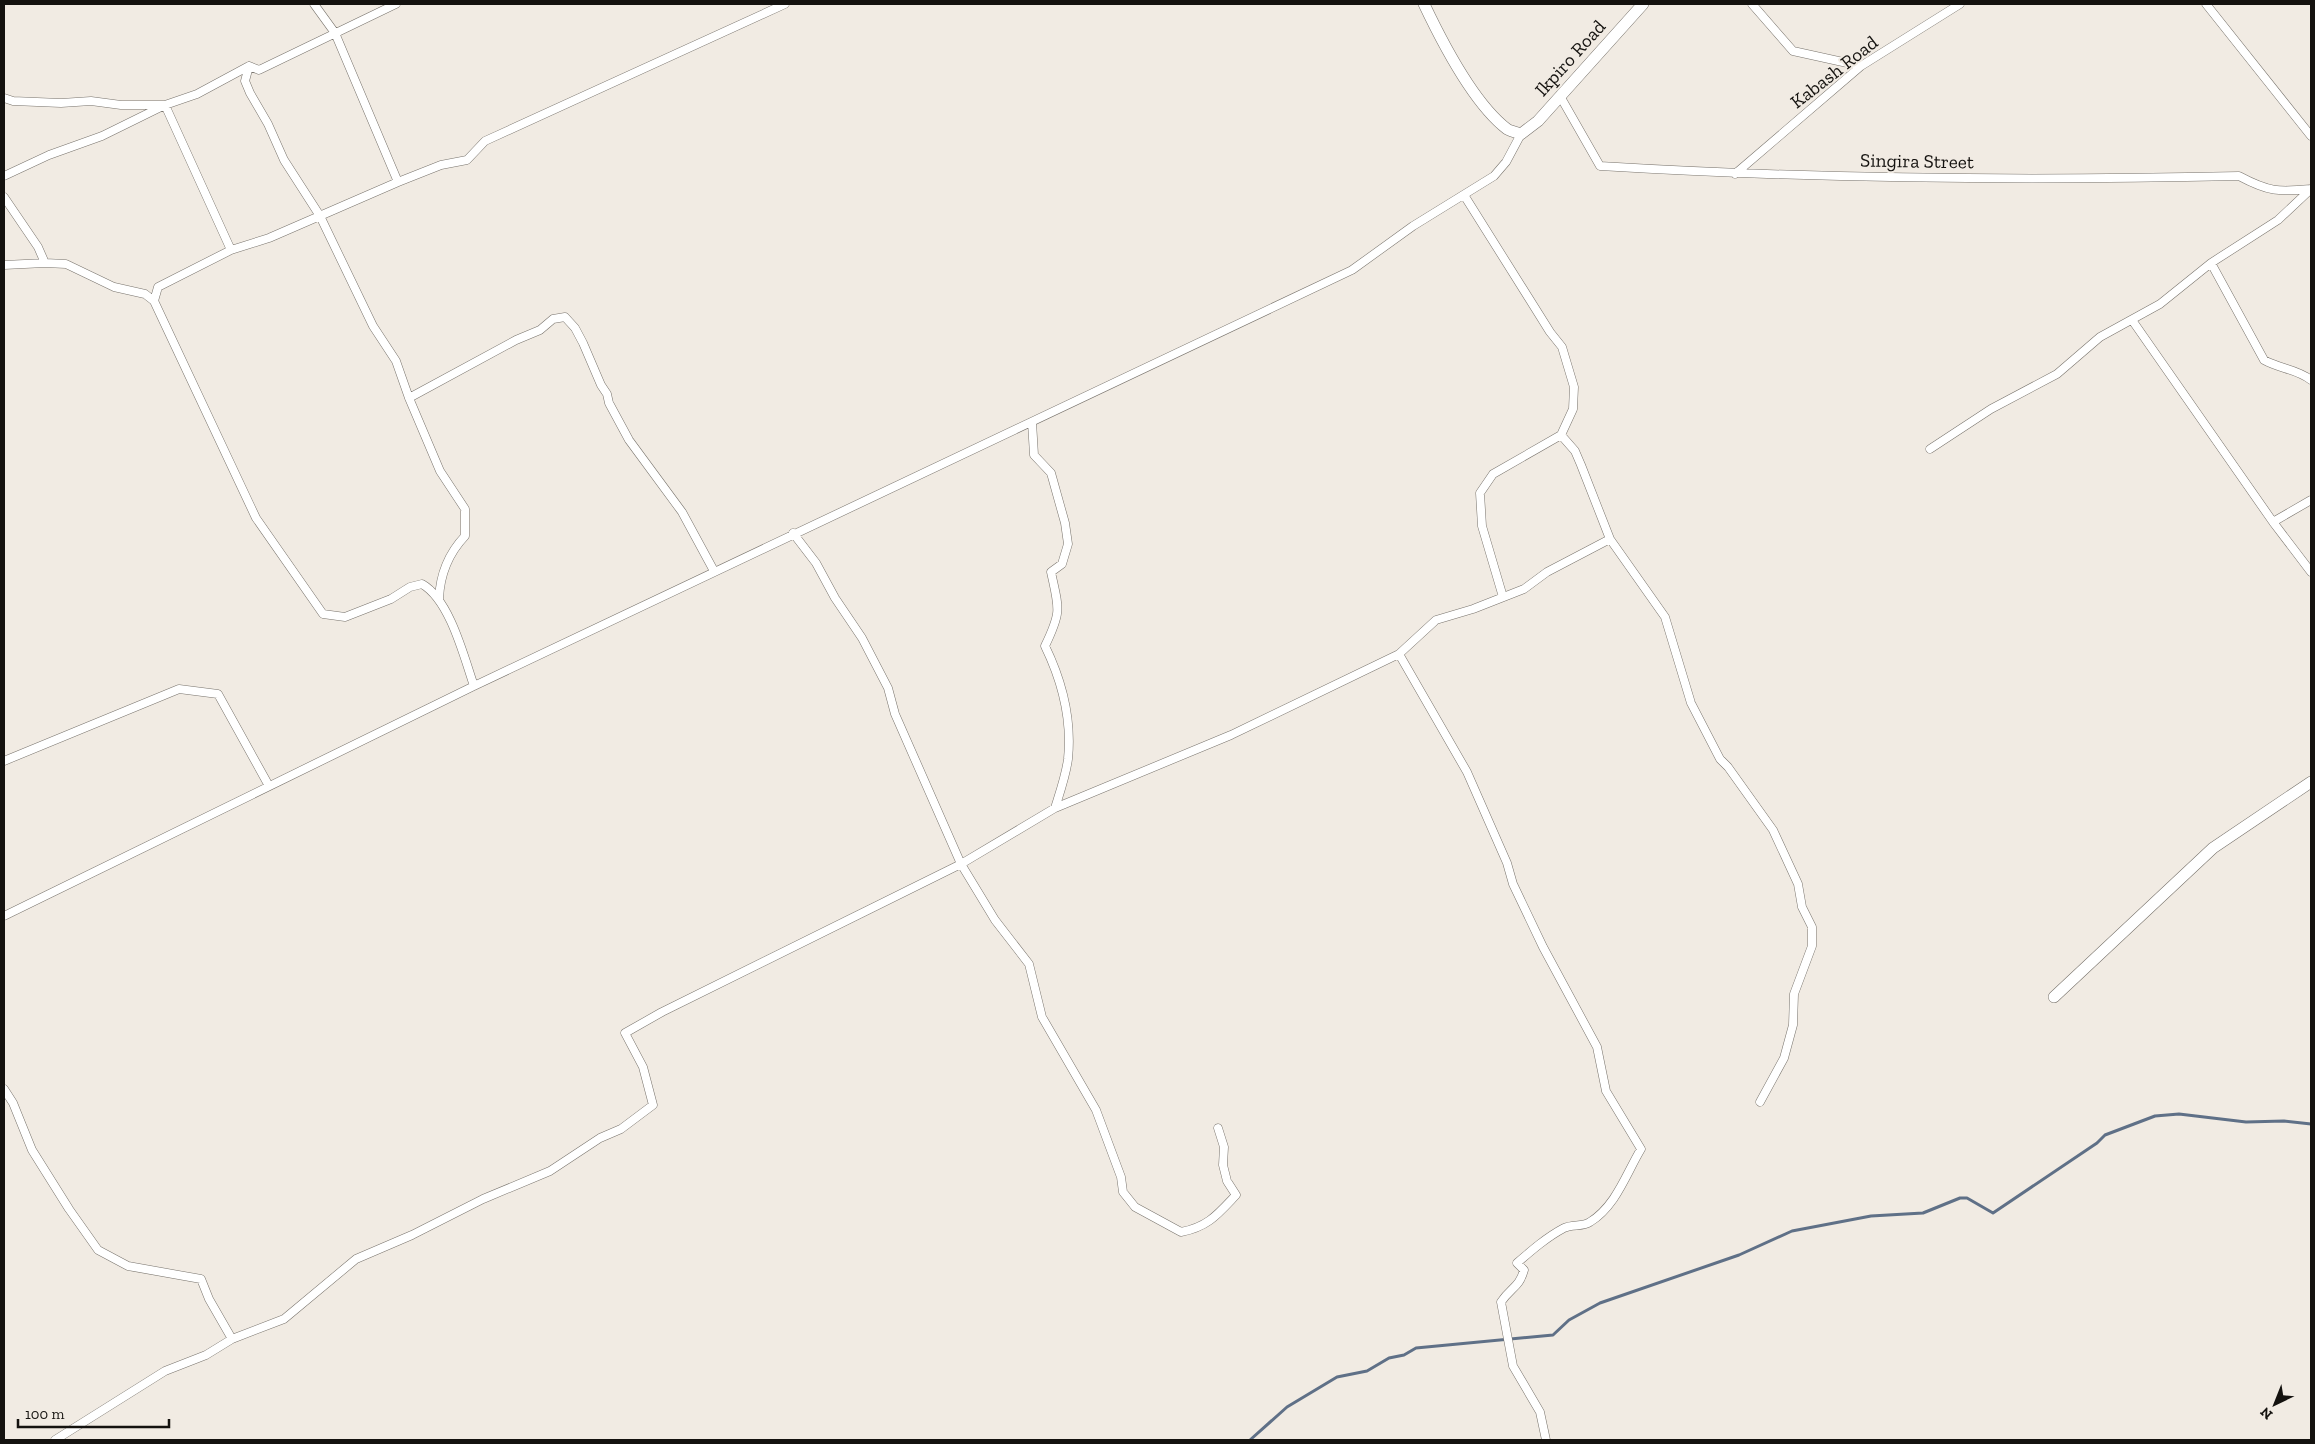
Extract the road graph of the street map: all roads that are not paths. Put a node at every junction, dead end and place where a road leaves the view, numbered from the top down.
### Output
1 (314, 4) edge
2 (396, 4) edge
3 (785, 4) edge
4 (1424, 4) edge
5 (1643, 4) edge
6 (1752, 4) edge
7 (1960, 4) edge
8 (2206, 4) edge
9 (334, 33) junction
10 (249, 66) junction
11 (1861, 66) junction
12 (1560, 96) junction
13 (4, 98) edge
14 (165, 105) junction
15 (1521, 134) junction
16 (2311, 136) edge
17 (1735, 174) junction
18 (4, 176) edge
19 (398, 182) junction
20 (2311, 189) edge
21 (1464, 195) junction
22 (4, 197) edge
23 (320, 216) junction
24 (231, 250) junction
25 (45, 263) junction
26 (2211, 263) junction
27 (4, 264) edge
28 (154, 300) junction
29 (2132, 320) junction
30 (2311, 380) edge
31 (409, 398) junction
32 (1032, 422) junction
33 (1561, 435) junction
34 (1930, 449) dead end
35 (2311, 500) edge
36 (2273, 522) junction
37 (793, 534) junction
38 (1610, 540) junction
39 (714, 571) junction
40 (2311, 572) edge
41 (1503, 597) junction
42 (439, 599) junction
43 (1400, 654) junction
44 (474, 686) junction
45 (4, 761) edge
46 (2311, 782) edge
47 (269, 786) junction
48 (1056, 808) junction
49 (961, 864) junction
50 (4, 916) edge
51 (2054, 997) dead end
52 (4, 1089) edge
53 (1760, 1102) dead end
54 (1218, 1128) dead end
55 (232, 1339) junction
56 (64, 1438) edge
57 (55, 1440) edge
58 (1546, 1440) edge

1 - 9 street
2 - 9 street
3 - 19 street
4 - 15 street
5 - 12 street, Ikpiro Road
6 - 11 street
7 - 11 street, Kabash Road
8 - 16 street
9 - 10 street
9 - 19 street
10 - 14 street
10 - 23 street
11 - 17 street, Kabash Road
12 - 15 street, Ikpiro Road
12 - 17 street, Singira Street
13 - 14 street
14 - 18 street
14 - 24 street
15 - 21 street
17 - 20 street, Singira Street
19 - 23 street
20 - 26 street
21 - 32 street
21 - 33 street
22 - 25 street
23 - 24 street
23 - 31 street
24 - 28 street
25 - 27 street
25 - 28 street
26 - 29 street
26 - 30 street
28 - 42 street
29 - 34 street
29 - 36 street
31 - 39 street
31 - 42 street
32 - 37 street
32 - 48 street
33 - 38 street
33 - 41 street
35 - 36 street
36 - 40 street
37 - 39 street
37 - 49 street
38 - 41 street
38 - 53 street
39 - 44 street
41 - 43 street
42 - 44 street
43 - 48 street
43 - 58 street
44 - 47 street
45 - 47 street
46 - 51 street
47 - 50 street
48 - 49 street
49 - 54 street
49 - 55 street
52 - 55 street
55 - 56 street
56 - 57 street

